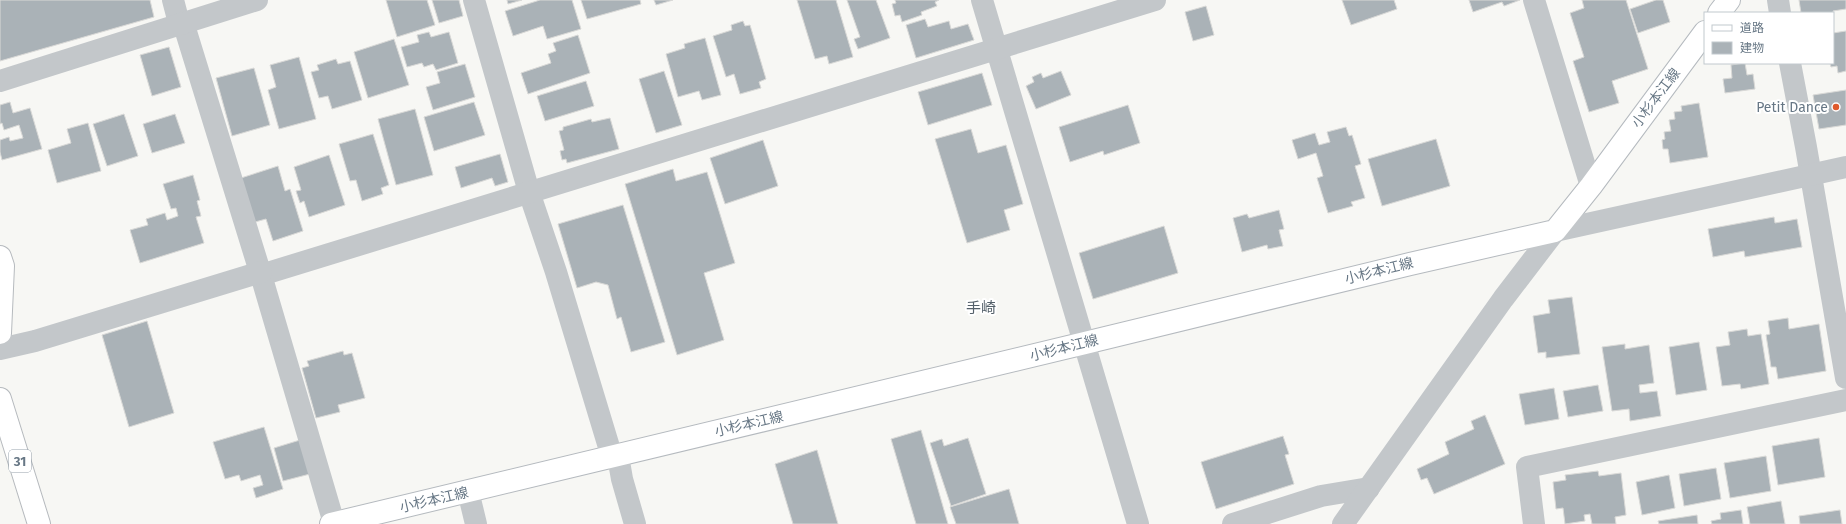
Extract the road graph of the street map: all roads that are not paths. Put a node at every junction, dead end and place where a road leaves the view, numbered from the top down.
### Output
1 (173, 0) edge
2 (256, 0) edge
3 (474, 0) edge
4 (982, 0) edge
5 (1155, 0) edge
6 (1534, 0) edge
7 (1729, 0) edge
8 (1778, 0) edge
9 (1720, 12) edge
10 (1780, 12) edge
11 (181, 23) junction
12 (1704, 33) edge
13 (997, 48) junction
14 (1790, 64) edge
15 (0, 81) edge
16 (1846, 167) edge
17 (1811, 176) junction
18 (1591, 186) junction
19 (529, 192) junction
20 (1555, 231) junction
21 (0, 257) edge
22 (261, 274) junction
23 (0, 333) edge
24 (1085, 344) junction
25 (0, 349) edge
26 (1846, 378) edge
27 (0, 399) edge
28 (1846, 400) edge
29 (615, 456) junction
30 (1369, 488) junction
31 (468, 491) junction
32 (337, 523) edge
33 (39, 524) edge
34 (476, 524) edge
35 (635, 524) edge
36 (1138, 524) edge
37 (1233, 524) edge
38 (1343, 524) edge
39 (1534, 524) edge

1 - 11 street
2 - 11 street
3 - 19 street
4 - 13 street
5 - 13 street
6 - 18 street
7 - 9 main road
8 - 10 street
11 - 15 street
11 - 22 street
12 - 18 main road, 小杉本江線
13 - 19 street
13 - 24 street
14 - 17 street
16 - 17 street
17 - 20 street
17 - 26 street
18 - 20 main road, 小杉本江線
19 - 22 street
19 - 29 street
20 - 24 main road, 小杉本江線
20 - 30 street
21 - 23 main road
22 - 25 street
22 - 32 street
24 - 29 main road, 小杉本江線
24 - 36 street
27 - 33 main road, 31
28 - 39 street
29 - 31 main road, 小杉本江線
29 - 35 street
30 - 37 street
30 - 38 street
31 - 32 main road, 小杉本江線
31 - 34 street

